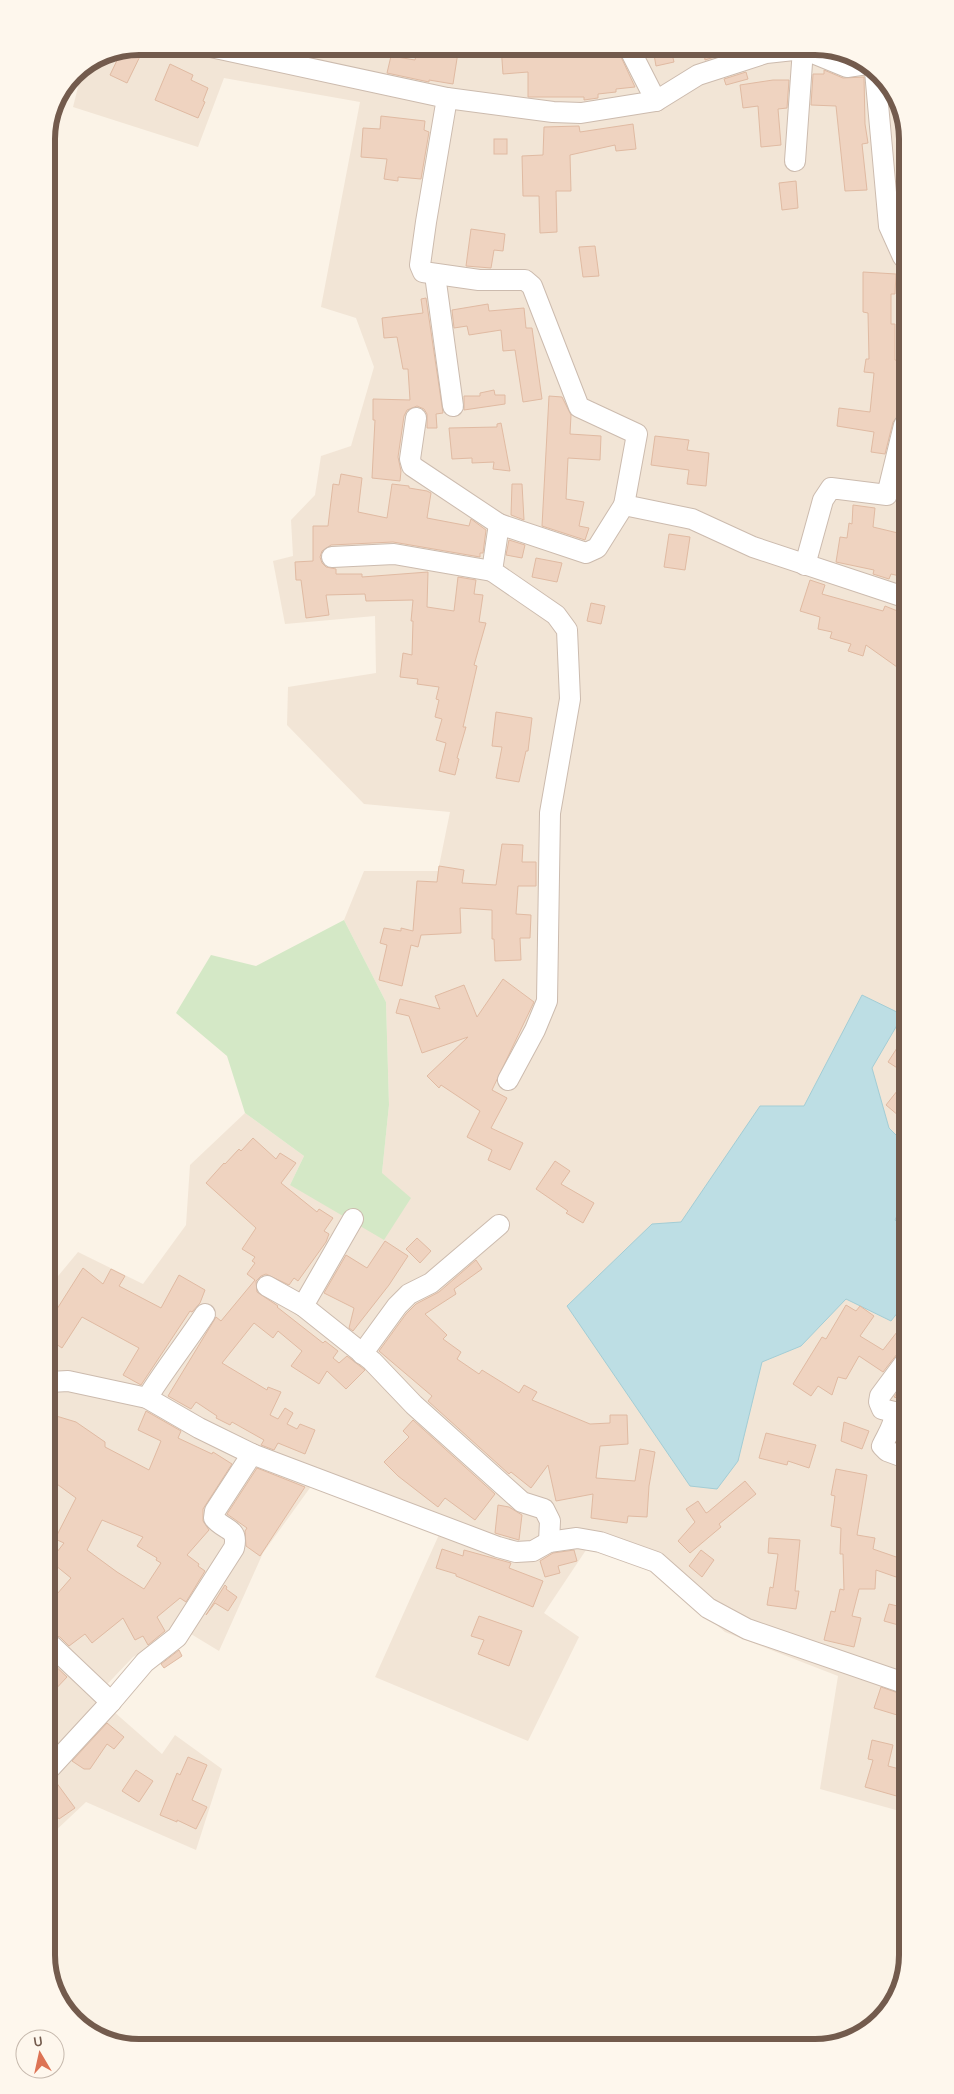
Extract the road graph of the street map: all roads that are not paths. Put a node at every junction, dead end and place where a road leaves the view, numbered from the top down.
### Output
1 (248, 55) edge
2 (633, 55) edge
3 (752, 55) edge
4 (803, 55) edge
5 (818, 55) edge
6 (855, 66) edge
7 (876, 82) edge
8 (447, 98) junction
9 (656, 101) junction
10 (795, 161) dead end
11 (899, 249) edge
12 (435, 275) junction
13 (453, 406) dead end
14 (416, 418) dead end
15 (899, 446) edge
16 (624, 505) junction
17 (499, 524) junction
18 (332, 557) dead end
19 (806, 564) junction
20 (492, 571) junction
21 (899, 595) edge
22 (508, 1080) dead end
23 (353, 1219) dead end
24 (499, 1225) dead end
25 (267, 1286) dead end
26 (303, 1306) junction
27 (204, 1314) dead end
28 (362, 1354) junction
29 (899, 1370) edge
30 (55, 1382) edge
31 (147, 1398) junction
32 (252, 1454) junction
33 (899, 1455) edge
34 (549, 1542) junction
35 (55, 1649) edge
36 (899, 1681) edge
37 (111, 1702) junction
38 (55, 1763) edge

1 - 8 street
2 - 9 street
3 - 9 street
4 - 10 street
5 - 6 street
7 - 11 street
8 - 9 street
8 - 12 street
12 - 13 street
12 - 16 street
14 - 17 street
15 - 19 street
16 - 17 street
16 - 19 street
17 - 20 street
18 - 20 street
19 - 21 street
20 - 22 street
23 - 26 street
24 - 28 street
25 - 26 street
26 - 28 street
27 - 31 street
28 - 34 street
29 - 33 street
30 - 31 street
31 - 32 street
32 - 34 street
32 - 37 street
34 - 36 street
35 - 37 street
37 - 38 street

